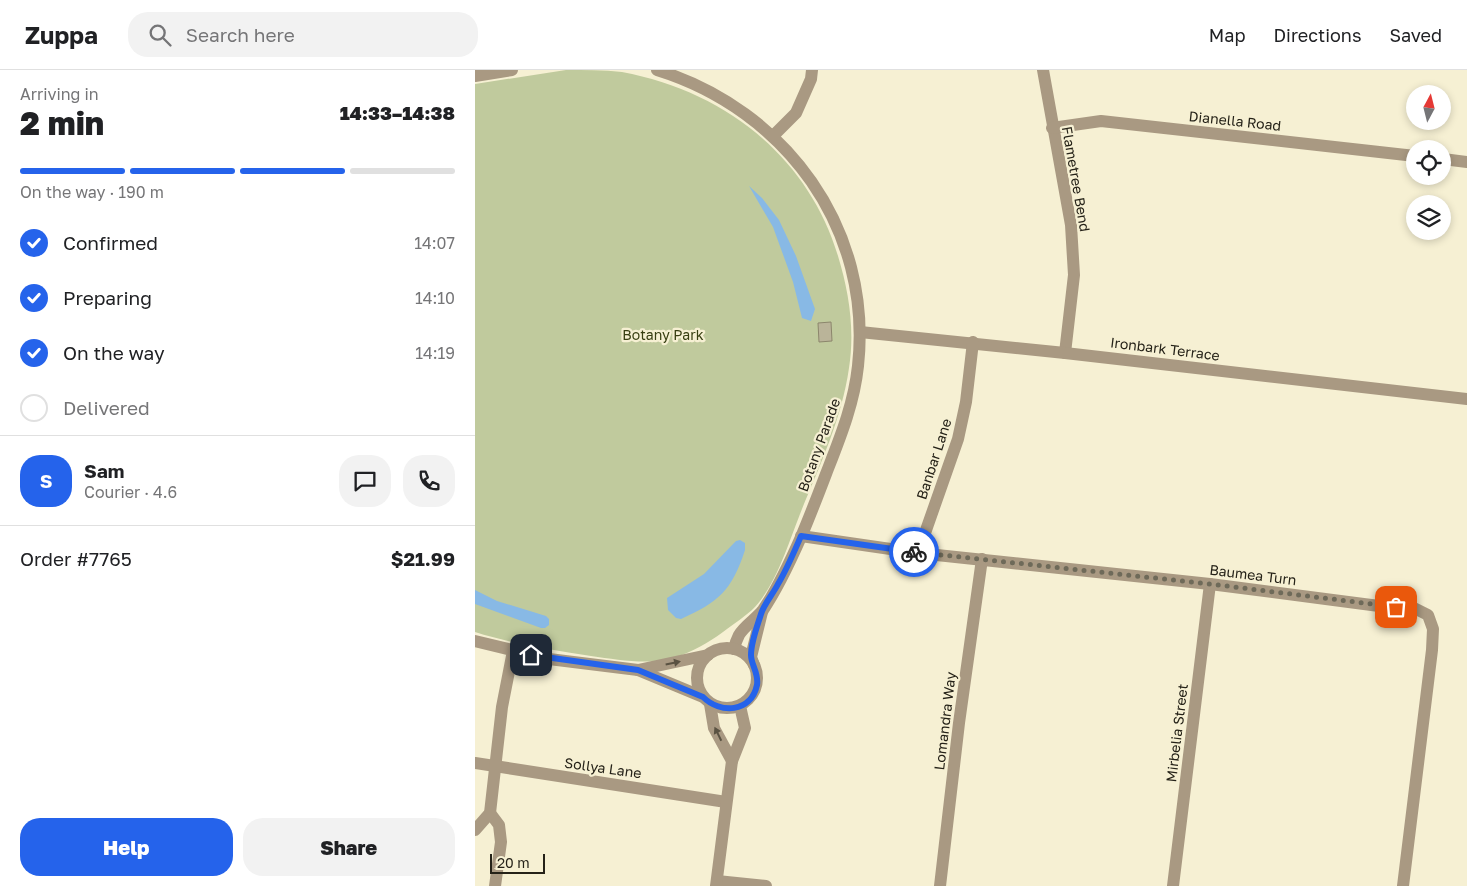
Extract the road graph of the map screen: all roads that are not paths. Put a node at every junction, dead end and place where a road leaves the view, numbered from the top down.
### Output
1 (512, 70) edge
2 (657, 70) edge
3 (812, 70) edge
4 (1043, 70) edge
5 (475, 76) edge
6 (1052, 128) junction
7 (773, 136) junction
8 (1406, 155) edge
9 (1451, 160) edge
10 (1467, 162) edge
11 (860, 332) junction
12 (973, 342) junction
13 (1065, 353) junction
14 (1467, 396) edge
15 (801, 536) junction
16 (918, 553) junction
17 (982, 559) junction
18 (1210, 584) junction
19 (761, 612) junction
20 (475, 641) edge
21 (734, 649) junction
22 (513, 651) junction
23 (708, 655) junction
24 (755, 667) junction
25 (638, 670) junction
26 (706, 700) junction
27 (740, 706) junction
28 (732, 761) junction
29 (475, 764) edge
30 (497, 768) junction
31 (726, 802) junction
32 (490, 813) junction
33 (475, 830) edge
34 (717, 884) edge
35 (495, 886) edge
36 (766, 886) edge
37 (941, 886) edge
38 (1173, 886) edge
39 (1403, 886) edge

1 - 5 street
2 - 7 street, Botany Parade
3 - 7 street
4 - 6 street, Flametree Bend
6 - 8 street, Dianella Road
6 - 13 street, Flametree Bend
7 - 11 street, Botany Parade
9 - 10 street
11 - 12 street, Ironbark Terrace
11 - 15 street, Botany Parade
12 - 13 street, Ironbark Terrace
12 - 16 street, Banbar Lane
13 - 14 street, Ironbark Terrace
15 - 16 street, Baumea Turn
15 - 19 street, Botany Parade
16 - 17 street, Baumea Turn
17 - 18 street, Baumea Turn
17 - 37 street, Lomandra Way
18 - 38 street, Mirbelia Street
18 - 39 street, Baumea Turn
19 - 21 street, Botany Parade
19 - 24 street, Botany Parade
20 - 22 street
21 - 23 street
21 - 24 street
22 - 25 street
22 - 30 street
25 -> 23 street
23 - 26 street
24 - 27 street
25 - 26 street
26 - 27 street
28 -> 26 street
27 - 28 street
28 - 31 street
29 - 30 street, Sollya Lane
30 - 31 street, Sollya Lane
30 - 32 street
31 - 34 street
32 - 33 street
32 - 35 street
34 - 36 street

